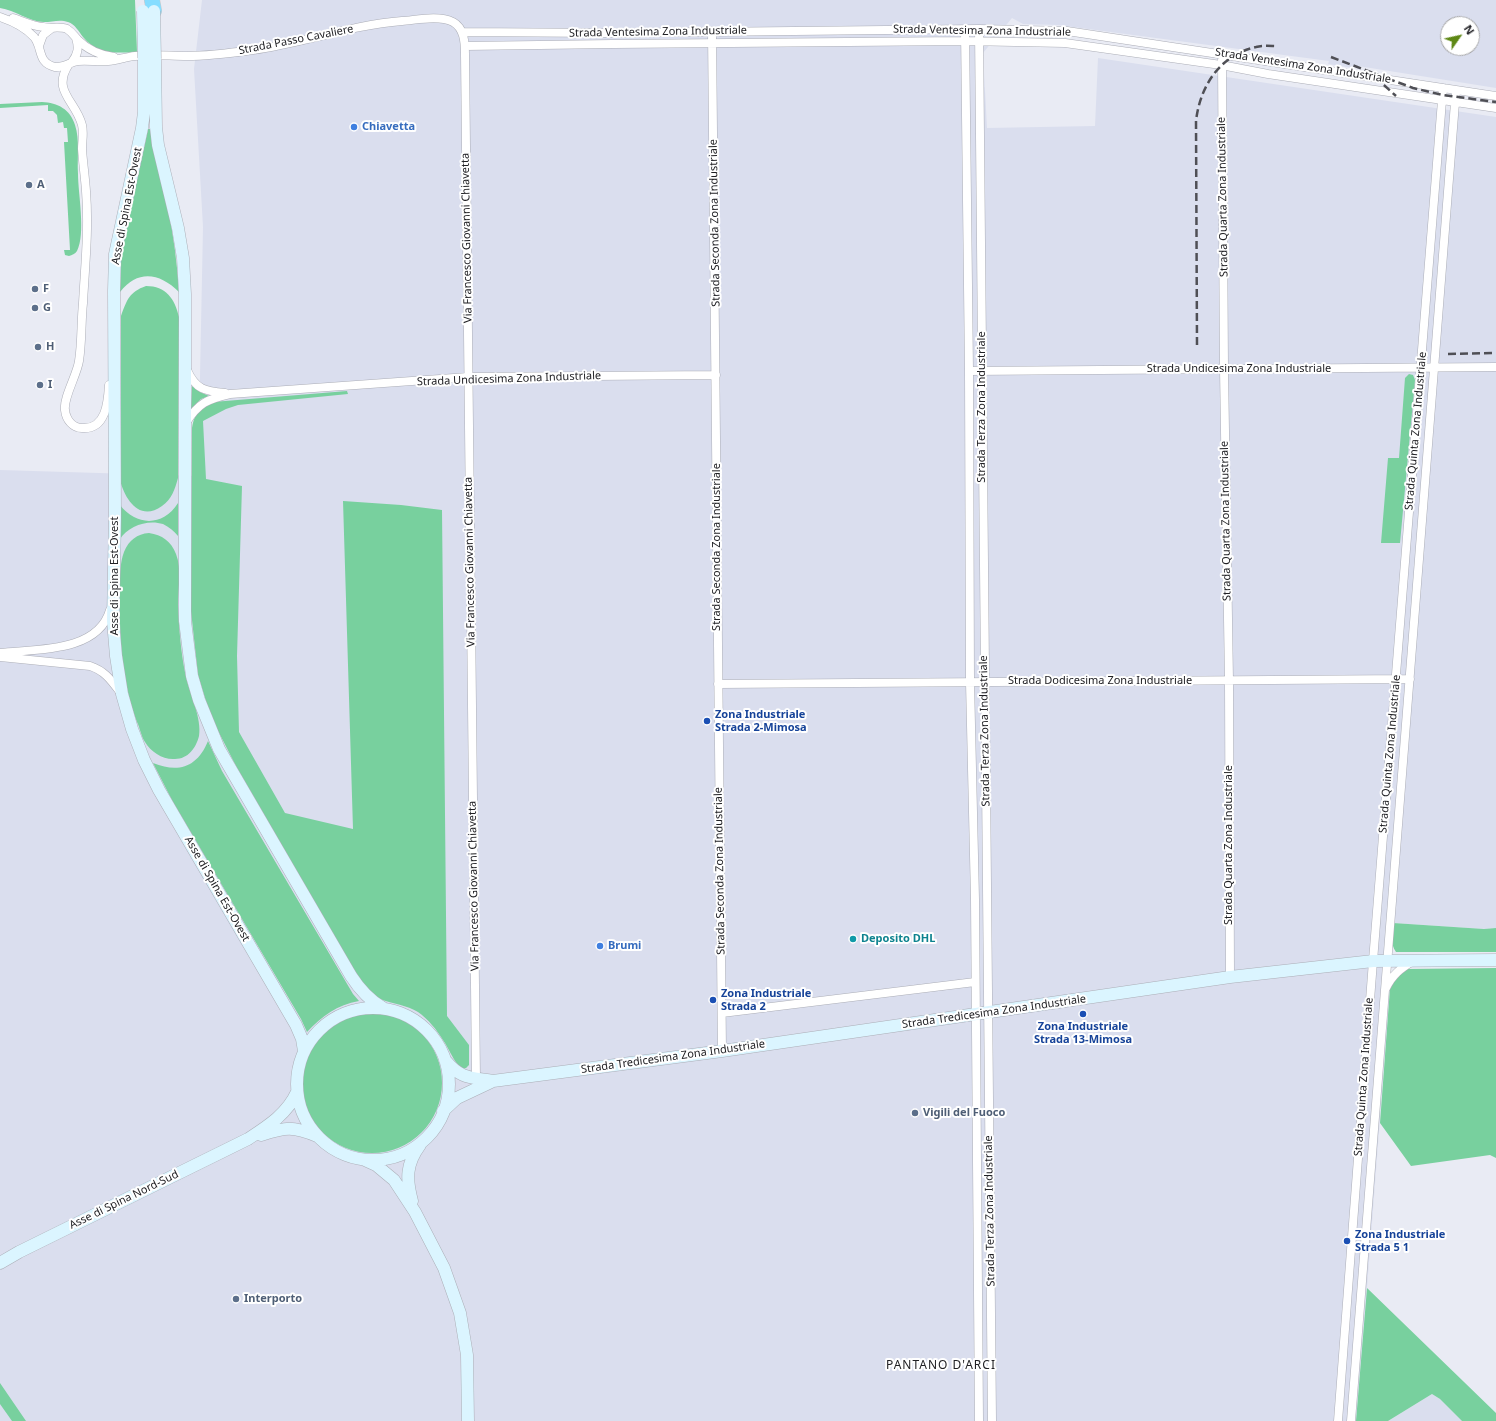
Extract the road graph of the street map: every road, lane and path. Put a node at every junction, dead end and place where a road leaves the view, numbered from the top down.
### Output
1 (149, 4) edge
2 (0, 16) edge
3 (52, 28) junction
4 (965, 29) junction
5 (979, 29) junction
6 (852, 30) junction
7 (908, 30) junction
8 (712, 31) junction
9 (463, 32) junction
10 (76, 38) junction
11 (966, 41) junction
12 (979, 41) junction
13 (1130, 41) junction
14 (852, 42) junction
15 (908, 42) junction
16 (712, 44) junction
17 (39, 46) junction
18 (465, 46) junction
19 (1129, 53) junction
20 (1223, 54) junction
21 (125, 58) junction
22 (149, 59) junction
23 (1270, 62) junction
24 (70, 63) junction
25 (1221, 65) junction
26 (1296, 65) junction
27 (1268, 74) junction
28 (966, 78) junction
29 (979, 78) junction
30 (1294, 78) junction
31 (1443, 88) junction
32 (1456, 90) junction
33 (1496, 96) edge
34 (1443, 100) junction
35 (1455, 101) junction
36 (1496, 108) edge
37 (967, 150) junction
38 (979, 150) junction
39 (1433, 221) junction
40 (1445, 222) junction
41 (114, 323) junction
42 (969, 330) junction
43 (982, 330) junction
44 (184, 364) junction
45 (1434, 367) junction
46 (1496, 367) edge
47 (1421, 368) junction
48 (1224, 369) junction
49 (969, 371) junction
50 (982, 371) junction
51 (716, 375) junction
52 (468, 377) junction
53 (230, 394) junction
54 (185, 426) junction
55 (970, 542) junction
56 (983, 542) junction
57 (113, 592) junction
58 (1400, 627) junction
59 (1414, 628) junction
60 (0, 653) edge
61 (0, 657) edge
62 (1396, 679) junction
63 (1410, 679) junction
64 (1229, 681) junction
65 (970, 682) junction
66 (984, 682) junction
67 (718, 684) junction
68 (122, 694) junction
69 (975, 899) junction
70 (988, 900) junction
71 (1386, 960) junction
72 (1416, 960) junction
73 (1496, 960) edge
74 (1373, 961) junction
75 (1230, 977) junction
76 (976, 982) junction
77 (1385, 992) junction
78 (383, 1008) junction
79 (988, 1012) junction
80 (722, 1013) junction
81 (976, 1015) junction
82 (304, 1051) junction
83 (722, 1051) junction
84 (444, 1058) junction
85 (476, 1078) junction
86 (493, 1081) junction
87 (297, 1092) junction
88 (443, 1111) junction
89 (318, 1136) junction
90 (248, 1139) junction
91 (424, 1140) junction
92 (363, 1159) junction
93 (415, 1212) junction
94 (0, 1263) edge
95 (978, 1313) junction
96 (991, 1314) junction
97 (468, 1421) edge
98 (979, 1421) edge
99 (992, 1421) edge
100 (1338, 1421) edge
101 (1351, 1421) edge

1 - 22 main road, bridge
2 - 3 street
2 - 17 street
3 - 10 street
3 - 17 street
4 - 5 street, Strada Ventesima Zona Industriale
4 - 7 street, Strada Ventesima Zona Industriale
4 - 11 street, Strada Terza Zona Industriale
5 - 12 street, Strada Terza Zona Industriale
5 - 13 street, Strada Ventesima Zona Industriale
6 - 7 street, Strada Ventesima Zona Industriale
6 - 8 street, Strada Ventesima Zona Industriale
6 - 14 street
7 - 15 street
8 - 9 street, Strada Ventesima Zona Industriale
8 - 16 street, Strada Seconda Zona Industriale
9 - 18 street, Via Francesco Giovanni Chiavetta
9 - 21 street, Strada Passo Cavaliere
10 - 21 street
10 - 24 street
11 - 12 street, Strada Ventesima Zona Industriale
11 - 15 street, Strada Ventesima Zona Industriale
11 - 28 street, Strada Terza Zona Industriale
12 - 19 street, Strada Ventesima Zona Industriale
12 - 29 street, Strada Terza Zona Industriale
13 - 19 street
13 - 20 street, Strada Ventesima Zona Industriale
14 - 15 street, Strada Ventesima Zona Industriale
14 - 16 street, Strada Ventesima Zona Industriale
16 - 18 street, Strada Ventesima Zona Industriale
16 - 51 street, Strada Seconda Zona Industriale
17 - 24 street
18 - 52 street, Via Francesco Giovanni Chiavetta
19 - 25 street, Strada Ventesima Zona Industriale
20 - 23 street, Strada Ventesima Zona Industriale
20 - 25 street, Strada Quarta Zona Industriale
21 - 24 street
22 - 41 main road, Asse di Spina Est-Ovest
22 - 44 main road, Asse di Spina Est-Ovest
23 - 26 street, Strada Ventesima Zona Industriale
23 - 27 street
24 - 41 street
25 - 27 street, Strada Ventesima Zona Industriale
25 - 48 street, Strada Quarta Zona Industriale
26 - 30 street
26 - 31 street, Strada Ventesima Zona Industriale
27 - 30 street, Strada Ventesima Zona Industriale
28 - 29 street
28 - 37 street, Strada Terza Zona Industriale
29 - 38 street, Strada Terza Zona Industriale
30 - 34 street, Strada Ventesima Zona Industriale
31 - 32 street, Strada Ventesima Zona Industriale
31 - 34 street, Strada Quinta Zona Industriale
32 - 33 street, Strada Ventesima Zona Industriale
32 - 35 street, Strada Quinta Zona Industriale
34 - 35 street, Strada Ventesima Zona Industriale
34 - 39 street, Strada Quinta Zona Industriale
35 - 36 street, Strada Ventesima Zona Industriale
35 - 40 street, Strada Quinta Zona Industriale
37 - 38 street
37 - 42 street, Strada Terza Zona Industriale
38 - 43 street, Strada Terza Zona Industriale
39 - 40 street
39 - 47 street, Strada Quinta Zona Industriale
40 - 45 street, Strada Quinta Zona Industriale
41 - 57 main road, Asse di Spina Est-Ovest
42 - 43 street
42 - 49 street, Strada Terza Zona Industriale
43 - 50 street, Strada Terza Zona Industriale
44 - 53 street
44 - 54 main road, Asse di Spina Est-Ovest
45 - 46 street, Strada Undicesima Zona Industriale
45 - 47 street, Strada Undicesima Zona Industriale
45 - 59 street, Strada Quinta Zona Industriale
47 - 48 street, Strada Undicesima Zona Industriale
47 - 58 street, Strada Quinta Zona Industriale
48 - 50 street, Strada Undicesima Zona Industriale
48 - 64 street, Strada Quarta Zona Industriale
49 - 50 street, Strada Undicesima Zona Industriale
49 - 55 street, Strada Terza Zona Industriale
50 - 56 street, Strada Terza Zona Industriale
51 - 52 street, Strada Undicesima Zona Industriale
51 - 67 street, Strada Seconda Zona Industriale
52 - 53 street, Strada Undicesima Zona Industriale
52 - 85 street, Via Francesco Giovanni Chiavetta
53 - 54 street
54 - 78 main road, Asse di Spina Est-Ovest
55 - 56 street
55 - 65 street, Strada Terza Zona Industriale
56 - 66 street, Strada Terza Zona Industriale
57 - 60 street
57 - 68 main road, Asse di Spina Est-Ovest
58 - 59 street
58 - 62 street, Strada Quinta Zona Industriale
59 - 63 street, Strada Quinta Zona Industriale
61 - 68 street
62 - 63 street, Strada Dodicesima Zona Industriale
62 - 64 street, Strada Dodicesima Zona Industriale
62 - 74 street, Strada Quinta Zona Industriale
63 - 71 street, Strada Quinta Zona Industriale
64 - 66 street, Strada Dodicesima Zona Industriale
64 - 75 street, Strada Quarta Zona Industriale
65 - 66 street, Strada Dodicesima Zona Industriale
65 - 67 street, Strada Dodicesima Zona Industriale
65 - 69 street, Strada Terza Zona Industriale
66 - 70 street, Strada Terza Zona Industriale
67 - 80 street, Strada Seconda Zona Industriale
68 - 82 main road, Asse di Spina Est-Ovest
69 - 70 street
69 - 76 street, Strada Terza Zona Industriale
70 - 79 street, Strada Terza Zona Industriale
71 - 72 main road, Strada Tredicesima Zona Industriale
71 - 74 main road, Strada Tredicesima Zona Industriale
71 - 77 street, Strada Quinta Zona Industriale
72 - 73 main road, Strada Tredicesima Zona Industriale
72 - 77 street
74 - 75 main road, Strada Tredicesima Zona Industriale
74 - 100 street, Strada Quinta Zona Industriale
75 - 79 main road, Strada Tredicesima Zona Industriale
76 - 80 street
76 - 81 street, Strada Terza Zona Industriale
77 - 101 street, Strada Quinta Zona Industriale
78 - 82 main road
78 - 84 main road
79 - 81 main road, Strada Tredicesima Zona Industriale
79 - 96 street, Strada Terza Zona Industriale
80 - 83 street, Strada Seconda Zona Industriale
81 - 83 main road, Strada Tredicesima Zona Industriale
81 - 95 street, Strada Terza Zona Industriale
82 - 87 main road
83 - 86 main road, Strada Tredicesima Zona Industriale
84 - 85 main road
84 - 88 main road
85 - 86 main road
86 - 88 main road
87 - 89 main road
87 - 90 main road
88 - 91 main road
89 - 90 main road
89 - 92 main road
90 - 94 main road, Asse di Spina Nord-Sud
91 - 92 main road
91 - 93 main road
92 - 93 main road
93 - 97 main road
95 - 96 street
95 - 98 street, Strada Terza Zona Industriale
96 - 99 street, Strada Terza Zona Industriale

